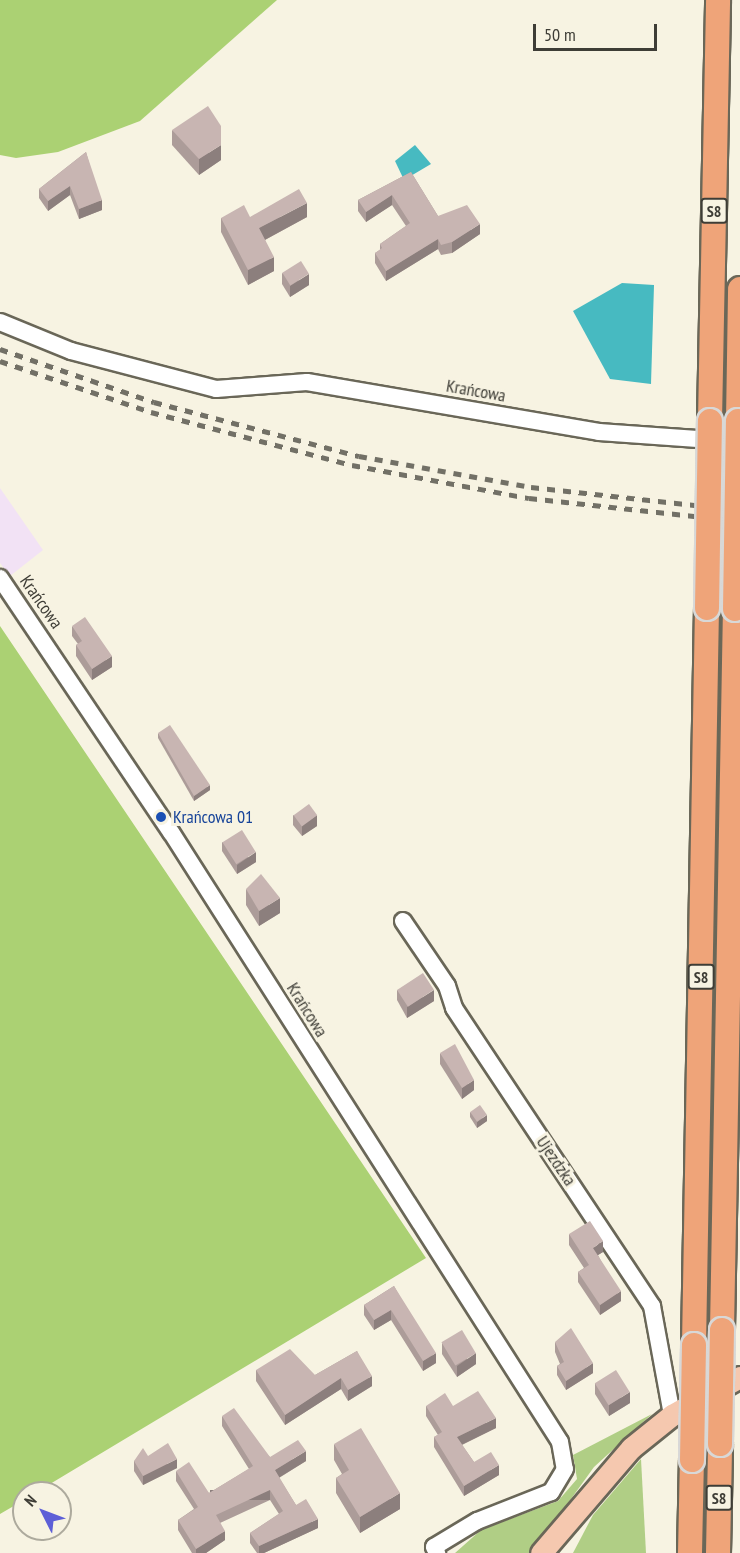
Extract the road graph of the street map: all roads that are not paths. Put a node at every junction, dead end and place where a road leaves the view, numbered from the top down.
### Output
1 (718, 0) edge
2 (740, 290) edge
3 (0, 322) edge
4 (739, 432) edge
5 (0, 578) edge
6 (403, 921) dead end
7 (740, 1377) edge
8 (672, 1415) junction
9 (580, 1503) junction
10 (432, 1551) edge
11 (541, 1553) edge
12 (557, 1553) edge
13 (690, 1553) edge
14 (718, 1553) edge

1 - 13 highway, S8, bridge
2 - 4 highway, S8
3 - 4 street, Krańcowa
4 - 14 highway, S8, bridge
5 - 10 street, Krańcowa
6 - 8 street, Ujezdzka
7 - 8 main road
8 - 9 main road
9 - 11 main road
9 - 12 main road

